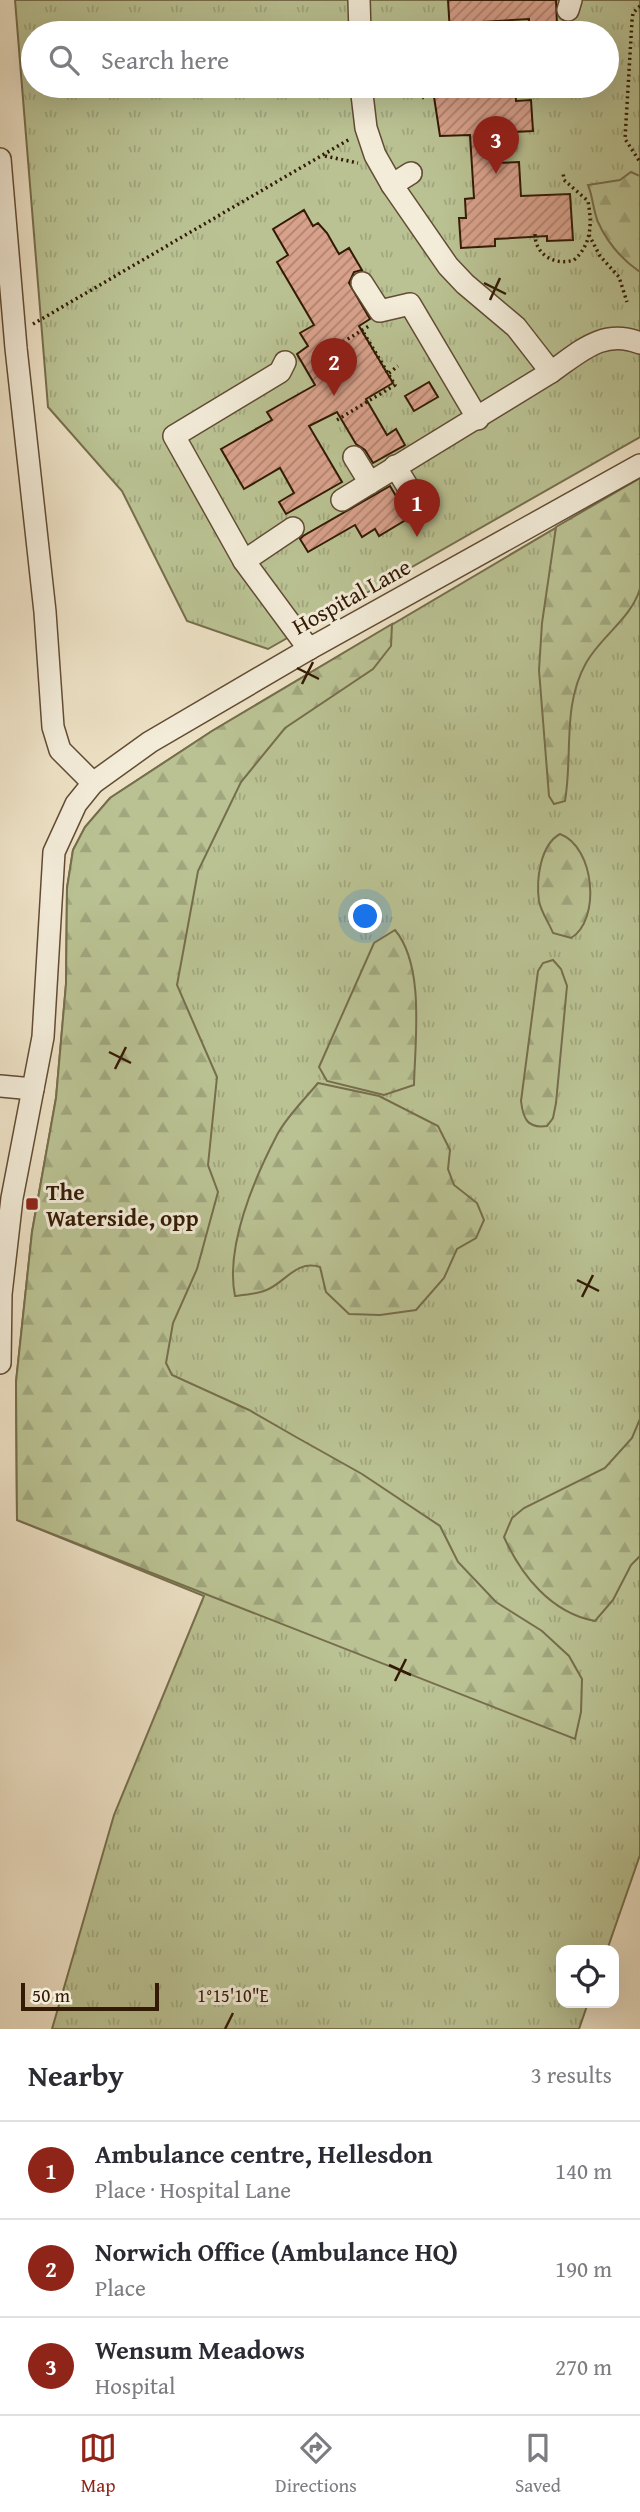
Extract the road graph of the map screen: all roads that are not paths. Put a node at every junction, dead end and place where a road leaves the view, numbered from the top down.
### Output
1 (359, 0) edge
2 (360, 21) edge
3 (364, 98) edge
4 (0, 168) edge
5 (411, 173) dead end
6 (387, 177) junction
7 (362, 283) dead end
8 (640, 343) edge
9 (285, 362) dead end
10 (551, 372) junction
11 (478, 419) junction
12 (354, 457) dead end
13 (640, 465) edge
14 (395, 467) junction
15 (370, 483) junction
16 (342, 500) dead end
17 (417, 502) dead end
18 (293, 528) dead end
19 (244, 561) junction
20 (309, 649) junction
21 (93, 783) junction
22 (0, 1086) edge
23 (33, 1089) junction
24 (6, 1197) edge
25 (1, 1294) edge
26 (0, 1363) edge

1 - 2 street
3 - 6 street
4 - 21 street
5 - 6 street
6 - 10 street
7 - 11 street
8 - 10 street
9 - 19 street
10 - 11 street
11 - 14 street
12 - 15 street
13 - 20 street, Hospital Lane
14 - 15 street
14 - 17 street
15 - 16 street
18 - 19 street
19 - 20 street
20 - 21 street, Hospital Lane
21 - 23 street, Hospital Lane
22 - 23 street
23 - 24 street, Hospital Lane
24 - 25 street, Hospital Lane
25 - 26 street, Hospital Lane

